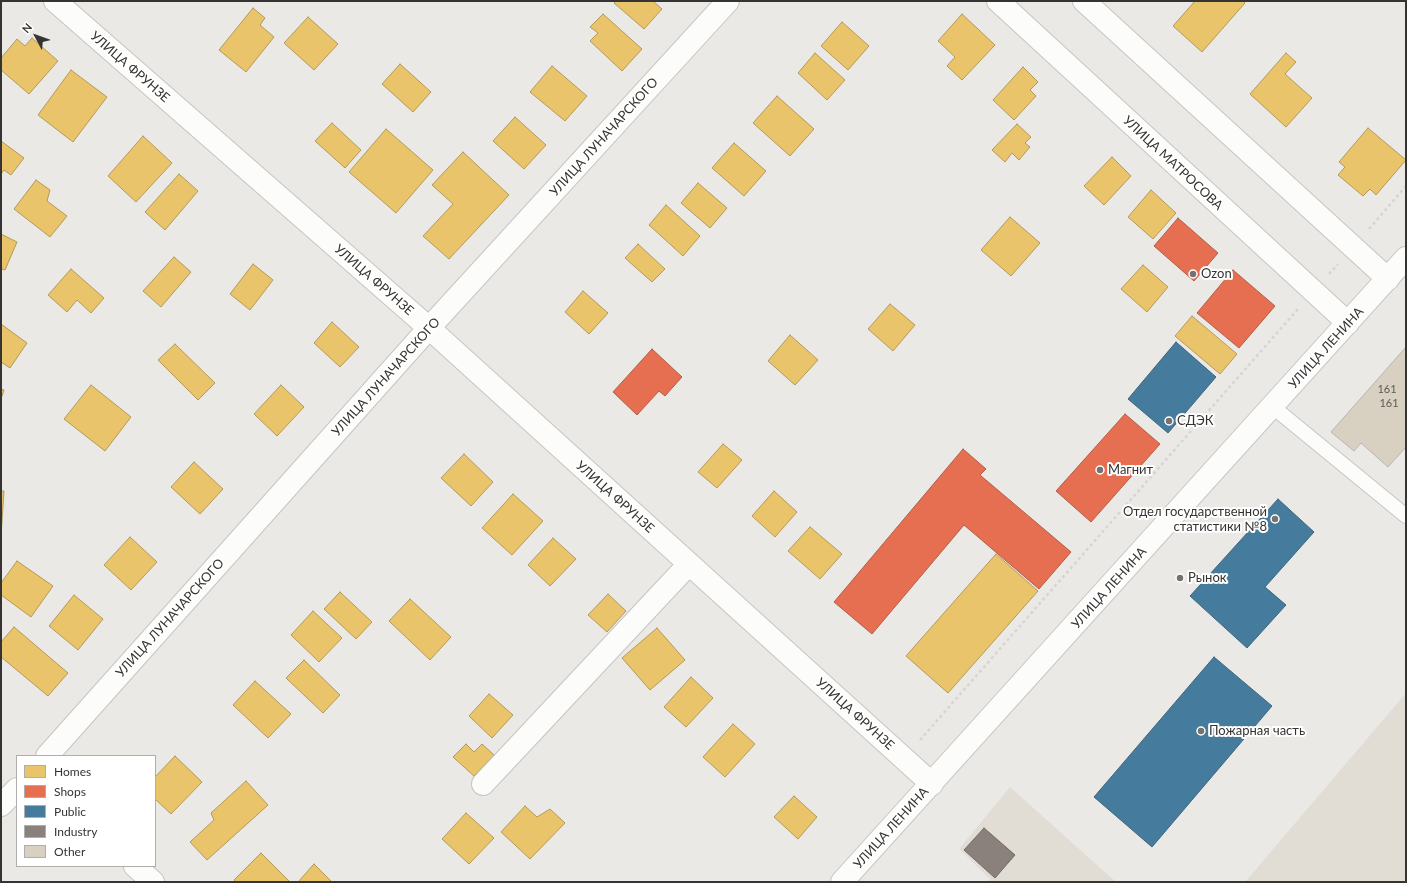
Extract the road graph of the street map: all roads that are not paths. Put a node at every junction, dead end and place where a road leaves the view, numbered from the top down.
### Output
1 (55, 1) edge
2 (728, 1) edge
3 (998, 1) edge
4 (1084, 1) edge
5 (1406, 258) edge
6 (1388, 278) junction
7 (1348, 323) junction
8 (429, 328) junction
9 (1273, 407) junction
10 (1406, 516) edge
11 (689, 564) junction
12 (48, 755) edge
13 (483, 784) dead end
14 (932, 784) junction
15 (16, 790) edge
16 (1, 805) edge
17 (136, 867) edge
18 (153, 882) edge
19 (842, 882) edge

1 - 8 street, УЛИЦА ФРУНЗЕ
2 - 8 street, УЛИЦА ЛУНАЧАРСКОГО
3 - 7 street, УЛИЦА МАТРОСОВА
4 - 6 street
5 - 6 street, УЛИЦА ЛЕНИНА
6 - 7 street, УЛИЦА ЛЕНИНА
7 - 9 street, УЛИЦА ЛЕНИНА
8 - 11 street, УЛИЦА ФРУНЗЕ
8 - 12 street, УЛИЦА ЛУНАЧАРСКОГО
9 - 10 lane
9 - 14 street, УЛИЦА ЛЕНИНА
11 - 13 street
11 - 14 street, УЛИЦА ФРУНЗЕ
14 - 19 street, УЛИЦА ЛЕНИНА
15 - 16 street
17 - 18 street

